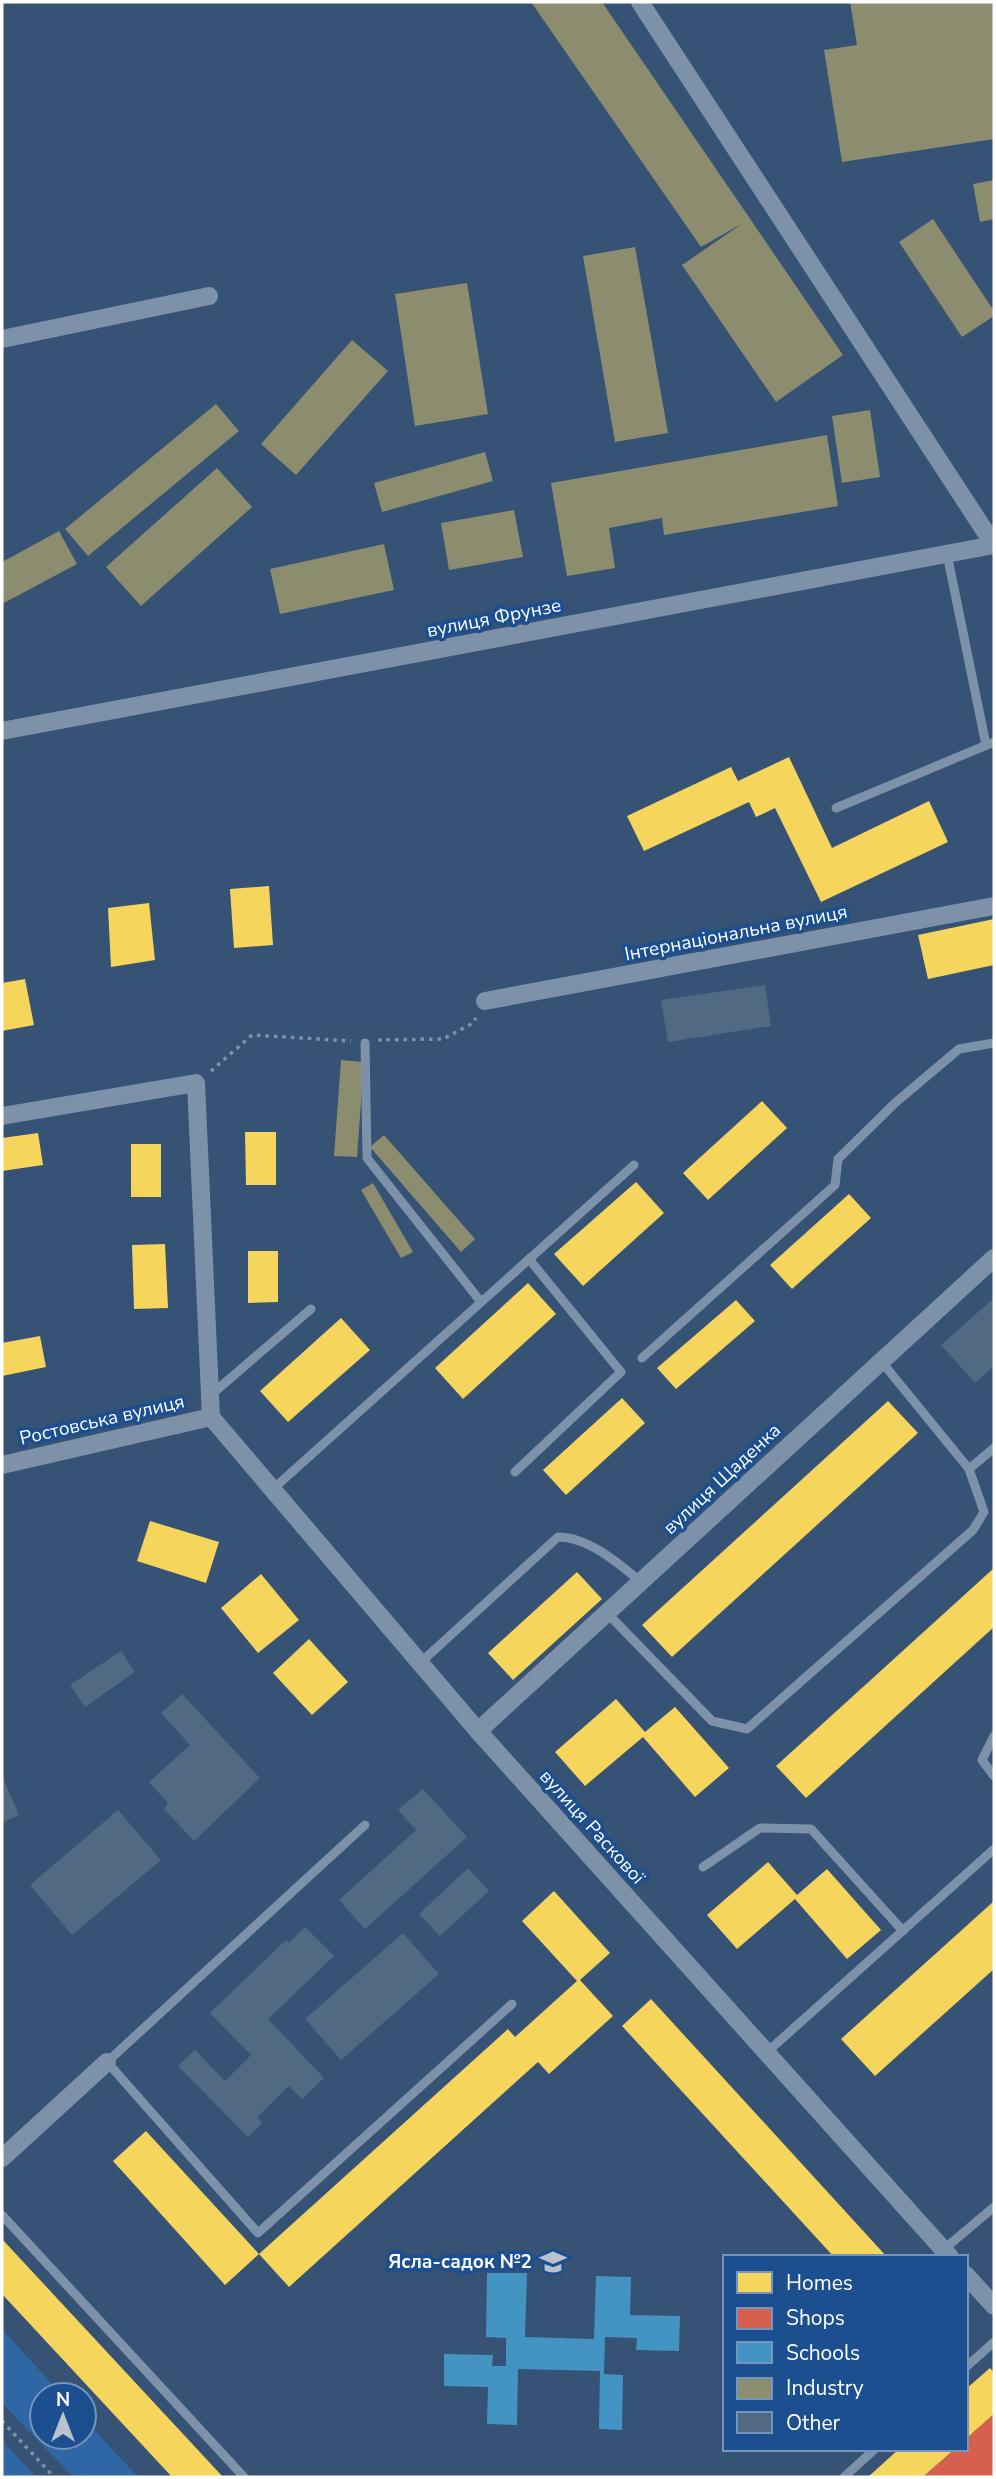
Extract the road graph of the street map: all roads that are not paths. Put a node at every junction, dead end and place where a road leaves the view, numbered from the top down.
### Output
1 (643, 3) edge
2 (209, 296) dead end
3 (2, 339) edge
4 (994, 545) edge
5 (947, 554) junction
6 (2, 731) edge
7 (990, 743) edge
8 (836, 808) dead end
9 (994, 906) edge
10 (485, 1001) road end
11 (994, 1043) edge
12 (365, 1044) road end
13 (2, 1116) edge
14 (634, 1165) dead end
15 (994, 1258) edge
16 (528, 1259) junction
17 (481, 1302) junction
18 (311, 1309) dead end
19 (642, 1358) dead end
20 (881, 1361) junction
21 (210, 1395) junction
22 (211, 1417) junction
23 (994, 1448) edge
24 (2, 1465) edge
25 (969, 1469) junction
26 (515, 1472) dead end
27 (272, 1489) junction
28 (641, 1582) junction
29 (607, 1613) junction
30 (420, 1663) junction
31 (478, 1731) junction
32 (994, 1736) edge
33 (994, 1776) edge
34 (365, 1825) dead end
35 (994, 1849) edge
36 (703, 1867) dead end
37 (903, 1931) junction
38 (512, 2004) dead end
39 (766, 2053) junction
40 (107, 2062) junction
41 (2, 2158) edge
42 (994, 2207) edge
43 (2, 2215) edge
44 (947, 2253) edge
45 (968, 2277) edge
46 (994, 2306) edge
47 (994, 2342) edge
48 (968, 2365) edge
49 (873, 2451) edge
50 (244, 2477) edge
51 (844, 2477) edge

1 - 4 street
2 - 3 street
4 - 5 street, вулиця Фрунзе
5 - 6 street, вулиця Фрунзе
5 - 7 lane
7 - 8 lane
9 - 10 street, Інтернаціональна вулиця
11 - 19 lane
12 - 17 lane
13 - 21 street
14 - 16 lane
15 - 20 street, вулиця Щаденка
16 - 17 lane
16 - 26 lane
17 - 27 lane
18 - 21 lane
20 - 25 lane
20 - 28 street, вулиця Щаденка
21 - 22 street
22 - 24 street, Ростовська вулиця
22 - 27 street, вулиця Раскової
23 - 25 lane
25 - 29 lane
27 - 30 street, вулиця Раскової
28 - 29 street, вулиця Щаденка
28 - 30 lane
29 - 31 street, вулиця Щаденка
30 - 31 street, вулиця Раскової
31 - 39 street, вулиця Раскової
32 - 33 lane
34 - 40 lane
35 - 37 lane
36 - 37 lane
37 - 39 lane
38 - 40 lane
39 - 44 street, вулиця Раскової
40 - 41 street
42 - 44 lane
43 - 50 lane
45 - 46 street
47 - 48 lane
49 - 51 lane

